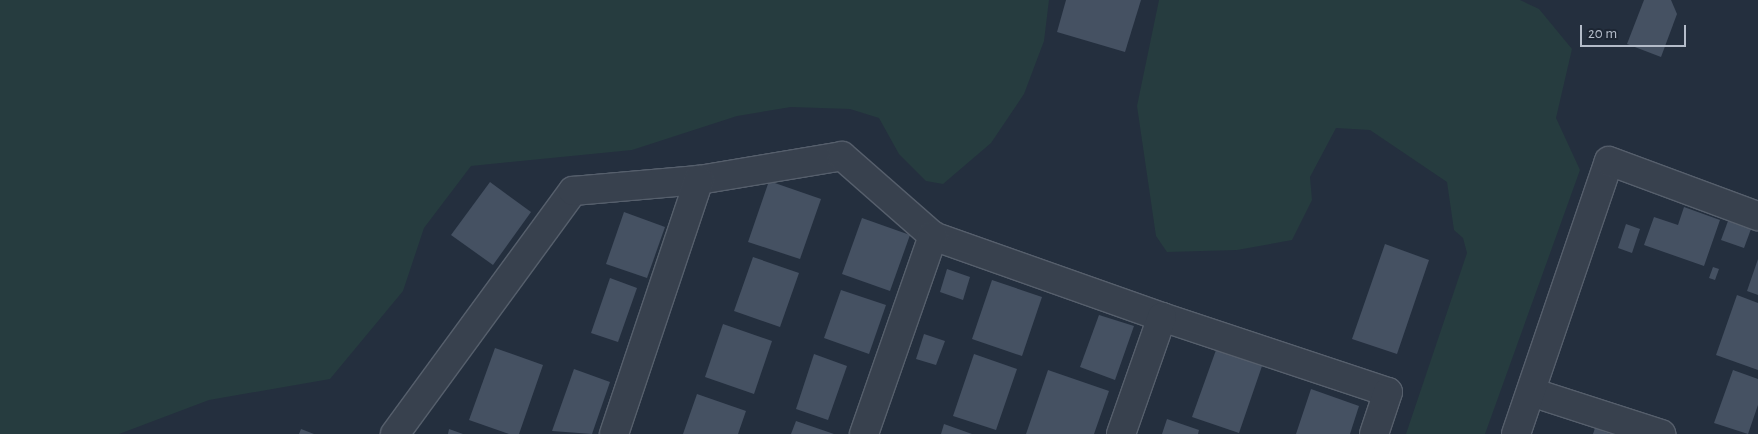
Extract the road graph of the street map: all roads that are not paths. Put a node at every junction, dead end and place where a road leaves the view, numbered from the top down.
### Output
1 (699, 180) junction
2 (1758, 216) edge
3 (933, 236) junction
4 (1162, 317) junction
5 (1531, 392) junction
6 (395, 434) edge
7 (614, 434) edge
8 (864, 434) edge
9 (1121, 434) edge
10 (1374, 434) edge
11 (1516, 434) edge
12 (1662, 434) edge

1 - 3 street
1 - 6 street
1 - 7 street
2 - 5 street
3 - 4 street
3 - 8 street
4 - 9 street
4 - 10 street
5 - 11 street
5 - 12 street

